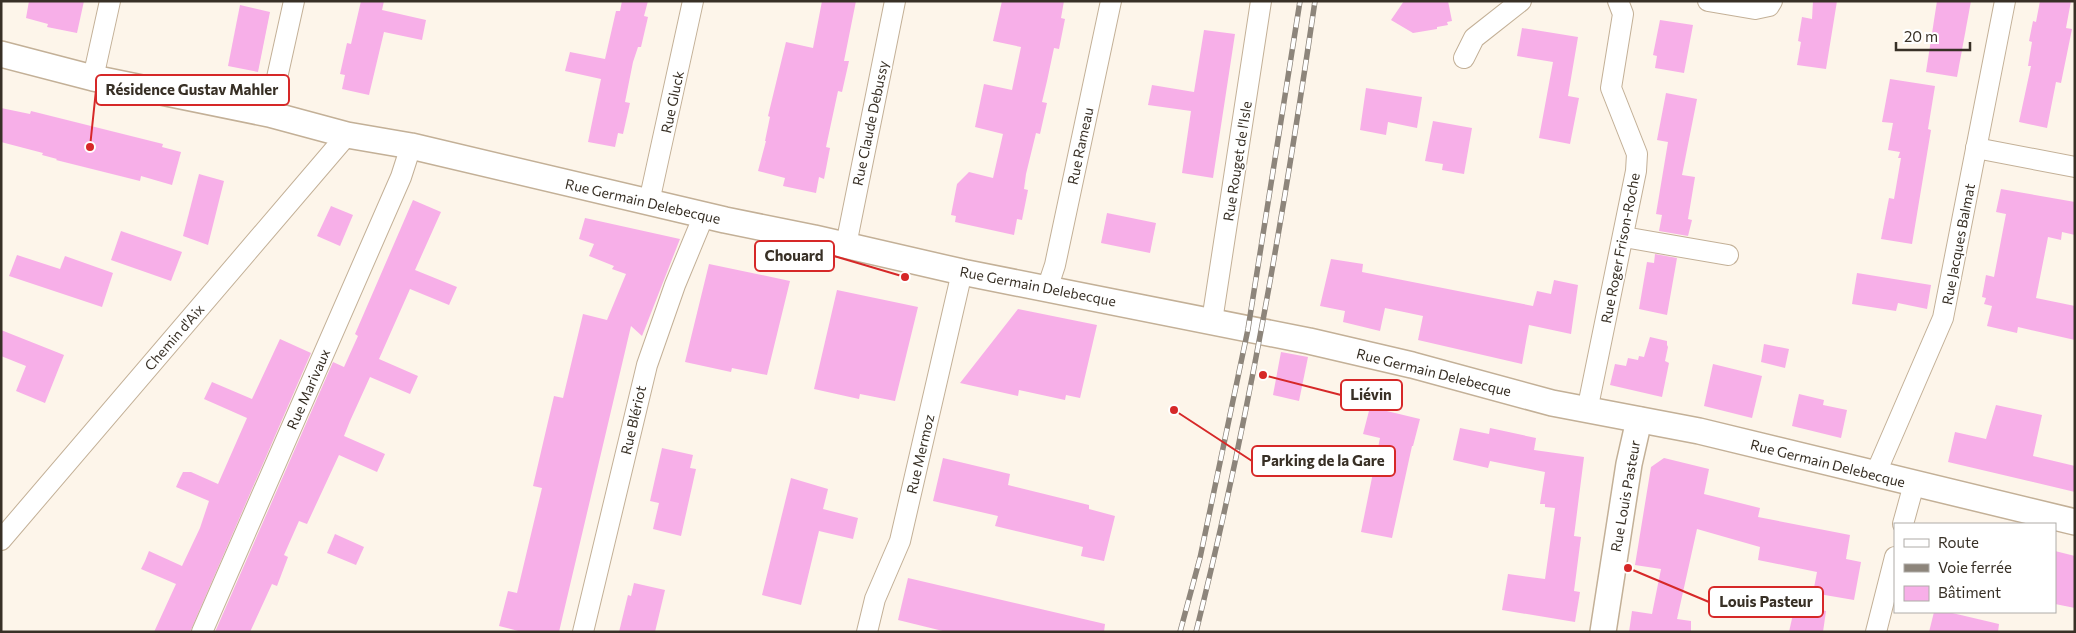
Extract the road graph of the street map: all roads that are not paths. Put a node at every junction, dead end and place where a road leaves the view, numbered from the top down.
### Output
1 (110, 1) edge
2 (294, 1) edge
3 (693, 1) edge
4 (895, 1) edge
5 (1111, 1) edge
6 (1261, 1) edge
7 (1521, 1) edge
8 (1618, 1) edge
9 (1708, 1) edge
10 (1772, 1) edge
11 (2005, 1) edge
12 (1, 54) edge
13 (1464, 58) dead end
14 (93, 78) junction
15 (269, 114) junction
16 (348, 135) junction
17 (411, 146) junction
18 (1976, 148) junction
19 (2075, 168) edge
20 (649, 202) junction
21 (704, 215) junction
22 (1624, 237) junction
23 (846, 245) junction
24 (1728, 255) dead end
25 (962, 272) junction
26 (1047, 289) junction
27 (1212, 321) junction
28 (1587, 411) junction
29 (1639, 420) junction
30 (1875, 475) junction
31 (1914, 484) junction
32 (2075, 522) edge
33 (1903, 523) edge
34 (1, 540) edge
35 (1894, 561) edge
36 (202, 632) edge
37 (583, 632) edge
38 (867, 632) edge
39 (1602, 632) edge
40 (1876, 632) edge

1 - 14 street
2 - 15 street
3 - 20 street, Rue Gluck
4 - 23 street, Rue Claude Debussy
5 - 26 street, Rue Rameau
6 - 27 street, Rue Rouget de l'Isle
7 - 13 street
8 - 22 street, Rue Roger Frison-Roche
9 - 10 street
11 - 18 street, Rue Jacques Balmat
12 - 14 street, Rue Germain Delebecque
14 - 15 street, Rue Germain Delebecque
15 - 16 street, Rue Germain Delebecque
16 - 17 street, Rue Germain Delebecque
16 - 34 street, Chemin d'Aix
17 - 20 street, Rue Germain Delebecque
17 - 36 street, Rue Marivaux
18 - 19 street
18 - 30 street, Rue Jacques Balmat
20 - 21 street, Rue Germain Delebecque
21 - 23 street, Rue Germain Delebecque
21 - 37 street, Rue Blériot
22 - 24 street
22 - 28 street, Rue Roger Frison-Roche
23 - 25 street, Rue Germain Delebecque
25 - 26 street, Rue Germain Delebecque
25 - 38 street, Rue Mermoz
26 - 27 street, Rue Germain Delebecque
27 - 28 street, Rue Germain Delebecque
28 - 29 street, Rue Germain Delebecque
29 - 30 street, Rue Germain Delebecque
29 - 39 street, Rue Louis Pasteur
30 - 31 street, Rue Germain Delebecque
31 - 32 street, Rue Germain Delebecque
31 - 33 street
35 - 40 street

